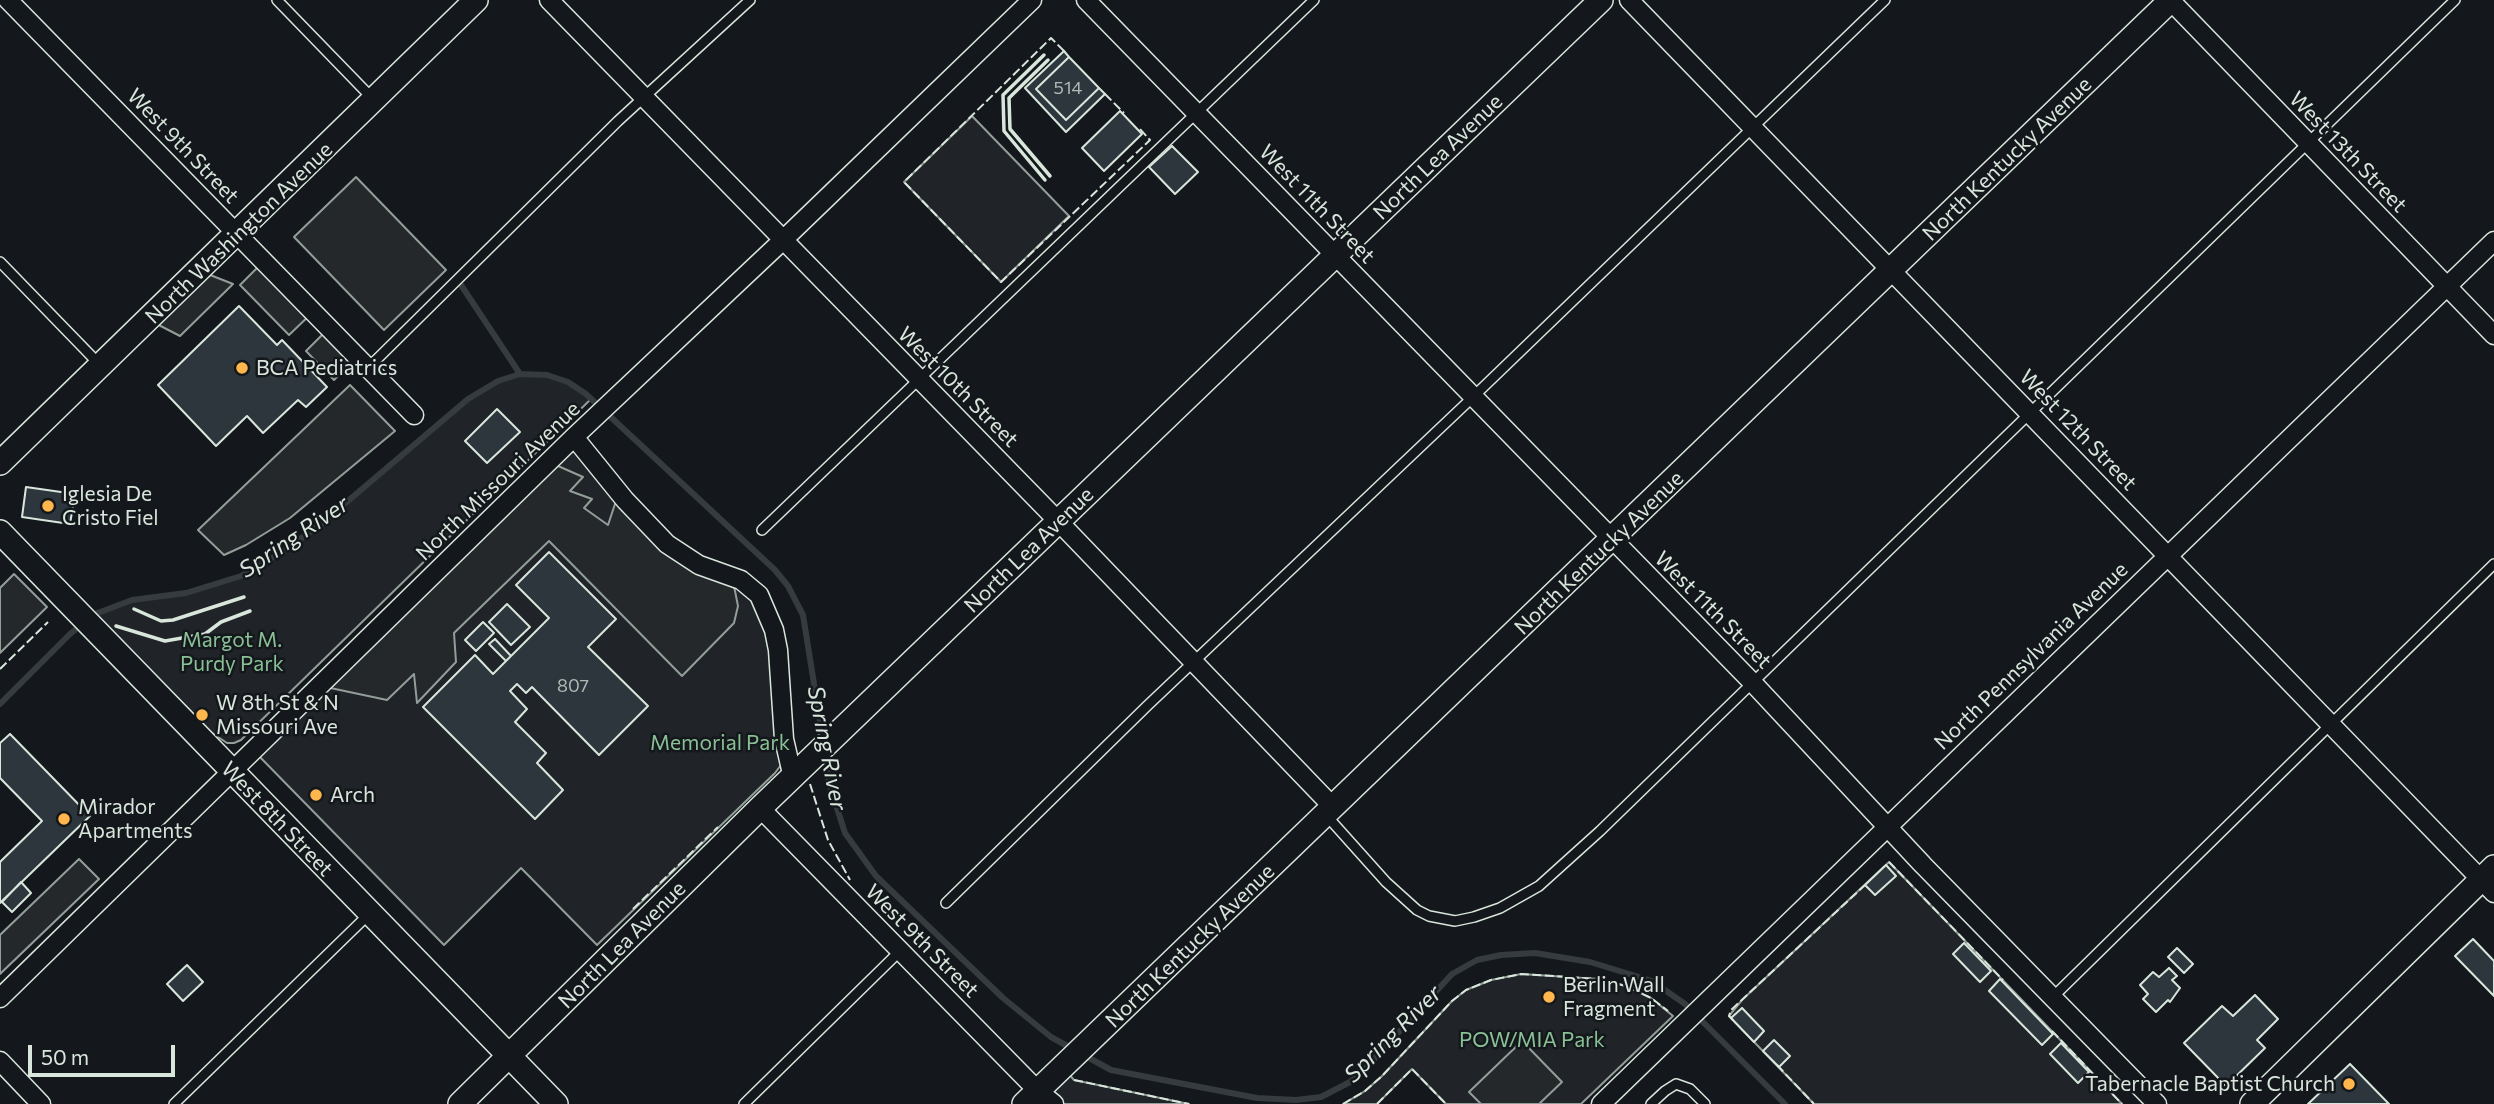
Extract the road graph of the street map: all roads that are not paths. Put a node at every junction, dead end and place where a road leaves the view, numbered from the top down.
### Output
1 (8, 0) edge
2 (276, 0) edge
3 (476, 0) edge
4 (549, 0) edge
5 (750, 0) edge
6 (1032, 0) edge
7 (1086, 0) edge
8 (1314, 0) edge
9 (1601, 0) edge
10 (1629, 0) edge
11 (1885, 0) edge
12 (2170, 0) edge
13 (2455, 0) edge
14 (644, 98) junction
15 (374, 100) junction
16 (1196, 113) junction
17 (1754, 128) junction
18 (2307, 142) junction
19 (238, 234) junction
20 (782, 241) junction
21 (2494, 241) edge
22 (1335, 256) junction
23 (0, 262) edge
24 (1892, 270) junction
25 (2446, 287) junction
26 (2494, 335) edge
27 (101, 366) junction
28 (368, 368) junction
29 (918, 379) junction
30 (1474, 397) junction
31 (2029, 412) junction
32 (414, 415) dead end
33 (574, 437) junction
34 (0, 463) edge
35 (1058, 521) junction
36 (762, 530) dead end
37 (0, 532) edge
38 (1612, 540) junction
39 (2167, 555) junction
40 (2494, 564) edge
41 (1195, 663) junction
42 (1752, 682) junction
43 (2332, 725) junction
44 (232, 773) junction
45 (799, 773) junction
46 (760, 808) junction
47 (1330, 811) junction
48 (1889, 827) junction
49 (2490, 880) edge
50 (946, 904) dead end
51 (370, 913) junction
52 (900, 951) junction
53 (2053, 997) junction
54 (0, 998) edge
55 (510, 1056) junction
56 (0, 1061) edge
57 (1039, 1100) edge
58 (41, 1104) edge
59 (174, 1104) edge
60 (460, 1104) edge
61 (556, 1104) edge
62 (744, 1104) edge
63 (1601, 1104) edge
64 (1651, 1104) edge
65 (1704, 1104) edge
66 (2157, 1104) edge
67 (2252, 1104) edge

1 - 19 street, West 9th Street
2 - 15 lane
3 - 15 street, North Washington Avenue
4 - 14 street, West 10th Street
5 - 14 lane
6 - 20 street, North Missouri Avenue
7 - 16 street, West 11th Street
8 - 16 lane
9 - 22 street, North Lea Avenue
10 - 17 street, West 12th Street
11 - 17 lane
12 - 18 street, West 13th Street
12 - 24 street, North Kentucky Avenue
13 - 18 lane
14 - 20 street, West 10th Street
14 - 28 lane
15 - 19 street, North Washington Avenue
16 - 22 street, West 11th Street
16 - 29 lane
17 - 24 street, West 12th Street
17 - 30 lane
18 - 25 street, West 13th Street
18 - 31 lane
19 - 27 street, North Washington Avenue
19 - 28 street, West 9th Street
20 - 29 street, West 10th Street
20 - 33 street, North Missouri Avenue
21 - 25 street, North Pennsylvania Avenue
22 - 30 street, West 11th Street
22 - 35 street, North Lea Avenue
23 - 27 lane
24 - 31 street, West 12th Street
24 - 38 street, North Kentucky Avenue
25 - 26 street, West 13th Street
25 - 39 street, North Pennsylvania Avenue
27 - 34 street, North Washington Avenue
28 - 32 street, West 9th Street
29 - 35 street, West 10th Street
29 - 36 lane
30 - 38 street, West 11th Street
30 - 41 lane
31 - 39 street, West 12th Street
31 - 42 lane
33 - 44 street, North Missouri Avenue
33 - 45 street
35 - 41 street, West 10th Street
35 - 45 street, North Lea Avenue
37 - 44 street, West 8th Street
38 - 42 street, West 11th Street
38 - 47 street, North Kentucky Avenue
39 - 43 street, West 12th Street
39 - 48 street, North Pennsylvania Avenue
40 - 43 lane
41 - 47 street, West 10th Street
41 - 50 lane
42 - 47 lane
42 - 48 street, West 11th Street
43 - 49 street, West 12th Street
43 - 53 lane
44 - 51 street, West 8th Street
44 - 54 street, North Missouri Avenue
45 - 46 street, North Lea Avenue
46 - 52 street, West 9th Street
46 - 55 street, North Lea Avenue
47 - 57 street, North Kentucky Avenue
48 - 53 street, West 11th Street
48 - 63 street, North Pennsylvania Avenue
49 - 67 street
51 - 55 street, West 8th Street
51 - 59 lane
52 - 57 street, West 9th Street
52 - 62 lane
53 - 66 street, West 11th Street
55 - 60 street, North Lea Avenue
55 - 61 street, West 8th Street
56 - 58 street
64 - 65 lane

